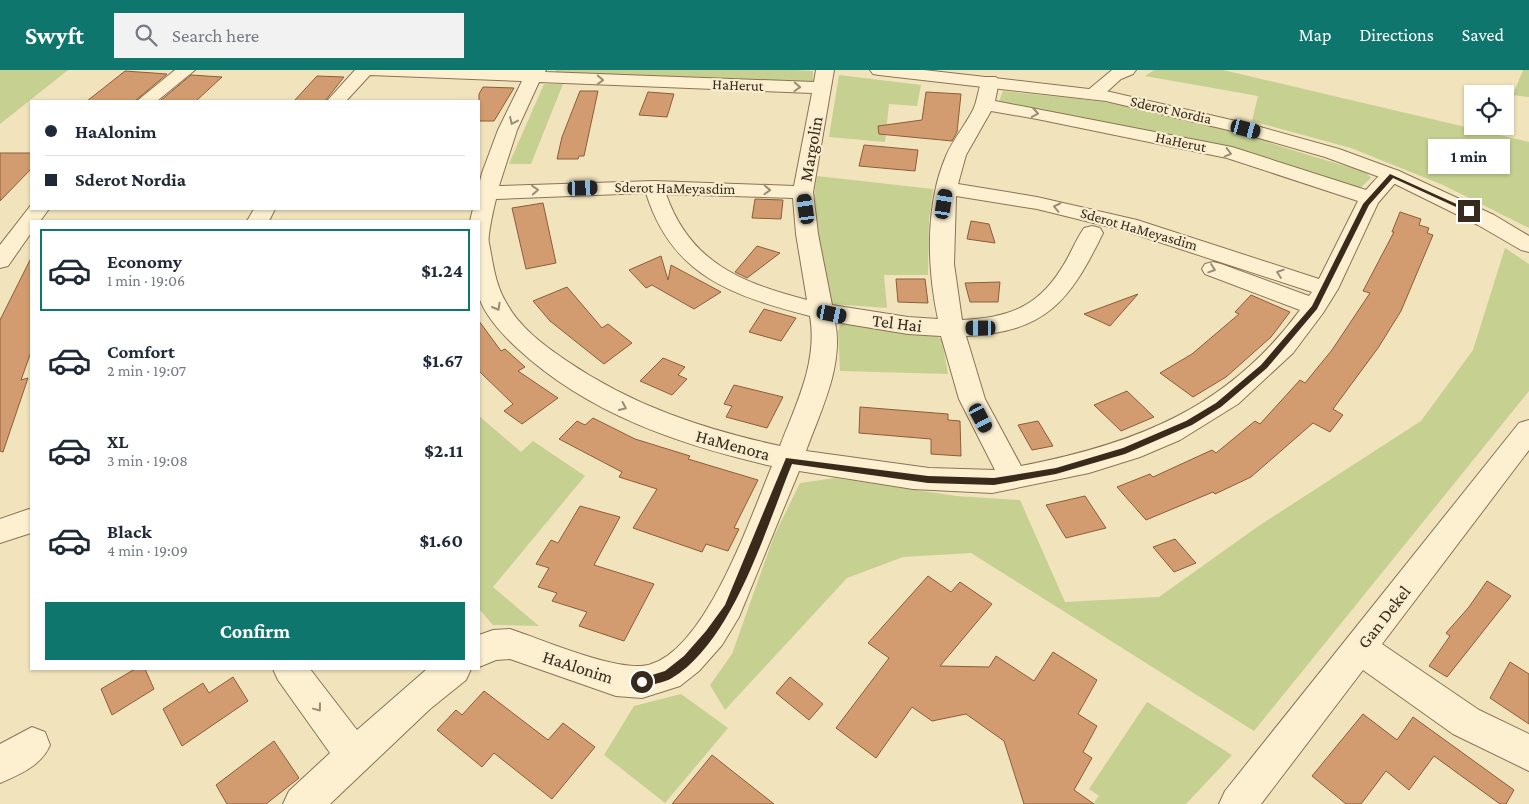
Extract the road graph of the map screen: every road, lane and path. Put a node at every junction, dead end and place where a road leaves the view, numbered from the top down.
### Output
1 (186, 70) edge
2 (365, 70) edge
3 (879, 70) edge
4 (1127, 70) edge
5 (536, 74) edge
6 (824, 79) edge
7 (990, 81) junction
8 (1094, 94) junction
9 (147, 100) edge
10 (337, 100) edge
11 (986, 106) junction
12 (592, 170) dead end
13 (1392, 175) junction
14 (496, 180) junction
15 (805, 184) junction
16 (654, 186) junction
17 (946, 196) junction
18 (1371, 198) junction
19 (37, 210) edge
20 (1092, 233) junction
21 (480, 235) edge
22 (1529, 245) edge
23 (480, 257) edge
24 (0, 261) edge
25 (1320, 298) junction
26 (821, 312) junction
27 (950, 328) junction
28 (1529, 430) edge
29 (978, 437) dead end
30 (789, 460) junction
31 (1004, 480) junction
32 (29, 522) dead end
33 (0, 531) edge
34 (1360, 648) junction
35 (480, 652) edge
36 (291, 670) edge
37 (453, 670) edge
38 (32, 745) dead end
39 (1529, 753) edge
40 (354, 756) junction
41 (0, 765) edge
42 (302, 804) edge
43 (1238, 804) edge

1 - 9 street
2 - 5 street, HaHerut
2 - 10 street
3 - 7 street, Sderot Nordia
4 - 8 street
5 -> 6 street, HaHerut
5 -> 14 street
6 - 15 street, Margolin
7 - 8 street, Sderot Nordia
7 - 11 street
8 - 13 street, Sderot Nordia
11 - 17 street
11 -> 18 street, HaHerut
12 - 15 street, Sderot HaMeyasdim
13 - 18 street, HaMenora
13 - 22 street, Sderot Nordia
14 -> 16 street, Sderot HaMeyasdim
14 - 21 street
16 -> 15 street, Sderot HaMeyasdim
15 - 26 street, Margolin
16 - 26 street, Tel Hai
17 - 20 street, Sderot HaMeyasdim
25 -> 17 street, Sderot HaMeyasdim
17 - 27 street
18 - 25 street, HaMenora
19 - 24 street
20 -> 25 street, Sderot HaMeyasdim
20 - 27 street, Tel Hai
23 -> 30 street, HaMenora
25 - 31 street, HaMenora
26 - 27 street, Tel Hai
26 - 30 street, Margolin
27 - 31 street
28 - 34 street, Gan Dekel
29 - 31 street
30 - 31 street, HaMenora
30 - 35 street, HaAlonim
32 - 33 street
34 - 39 street
34 - 43 street, Gan Dekel
36 -> 40 street
37 - 40 street
38 - 41 street
40 - 42 street

